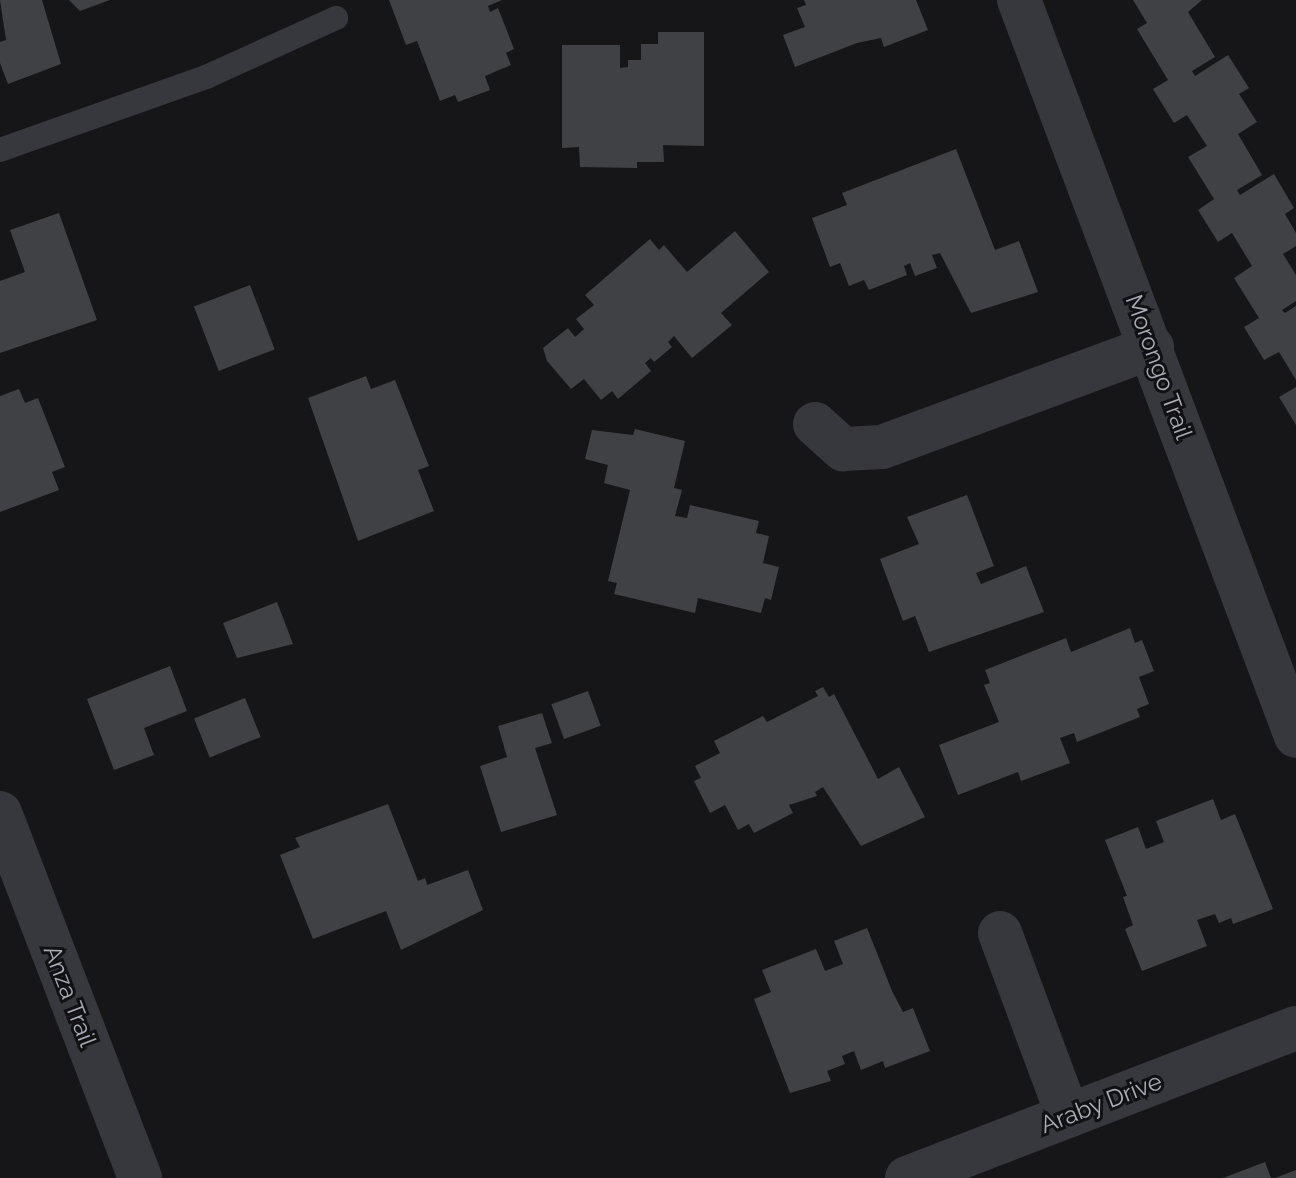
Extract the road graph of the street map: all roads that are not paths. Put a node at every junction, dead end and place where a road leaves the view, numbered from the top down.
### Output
1 (1019, 0) edge
2 (336, 18) dead end
3 (0, 150) edge
4 (1152, 347) junction
5 (815, 424) dead end
6 (1296, 736) edge
7 (0, 813) edge
8 (1000, 933) dead end
9 (1296, 1028) edge
10 (1068, 1116) junction
11 (140, 1178) edge
12 (907, 1178) edge

1 - 4 street, Morongo Trail
2 - 3 lane
4 - 5 street
4 - 6 street, Morongo Trail
7 - 11 street, Anza Trail
8 - 10 street
9 - 10 street, Araby Drive
10 - 12 street, Araby Drive

